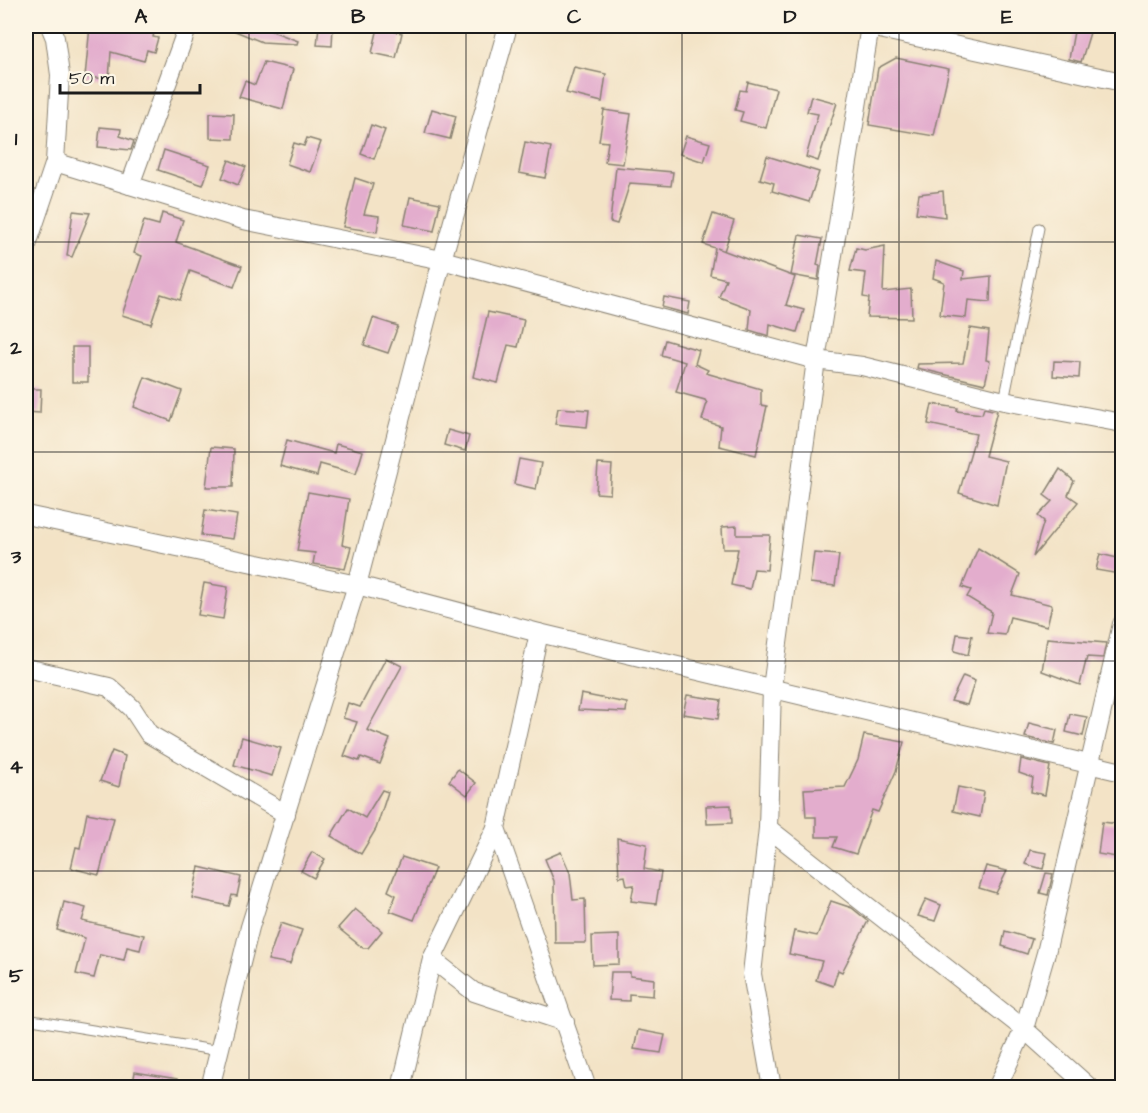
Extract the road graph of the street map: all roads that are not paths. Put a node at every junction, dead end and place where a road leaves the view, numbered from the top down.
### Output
1 (50, 26) edge
2 (188, 26) edge
3 (508, 26) edge
4 (868, 26) edge
5 (1122, 82) edge
6 (55, 162) junction
7 (130, 185) junction
8 (1039, 228) dead end
9 (26, 248) edge
10 (442, 260) junction
11 (816, 360) junction
12 (1004, 401) junction
13 (1122, 423) edge
14 (26, 515) edge
15 (357, 585) junction
16 (1122, 624) edge
17 (539, 633) junction
18 (26, 668) edge
19 (772, 688) junction
20 (1089, 763) junction
21 (1122, 772) edge
22 (286, 814) junction
23 (496, 828) junction
24 (768, 828) junction
25 (432, 959) junction
26 (26, 1019) edge
27 (565, 1022) junction
28 (1024, 1029) junction
29 (220, 1052) junction
30 (210, 1088) edge
31 (401, 1088) edge
32 (587, 1088) edge
33 (772, 1088) edge
34 (997, 1088) edge
35 (1090, 1088) edge

1 - 6 street
2 - 7 street
3 - 10 street
4 - 5 street
4 - 11 street
6 - 7 street
6 - 9 street
7 - 10 street
8 - 12 lane
10 - 11 street
10 - 15 street
11 - 12 street
11 - 19 street
12 - 13 street
14 - 15 street
15 - 17 street
15 - 22 street
16 - 20 street
17 - 19 street
17 - 23 street
18 - 22 street
19 - 20 street
19 - 24 street
20 - 21 street
20 - 28 street
22 - 29 street
23 - 25 street
23 - 27 street
24 - 28 street
24 - 33 street
25 - 27 street
25 - 31 street
26 - 29 lane
27 - 32 street
28 - 34 street
28 - 35 street
29 - 30 street

